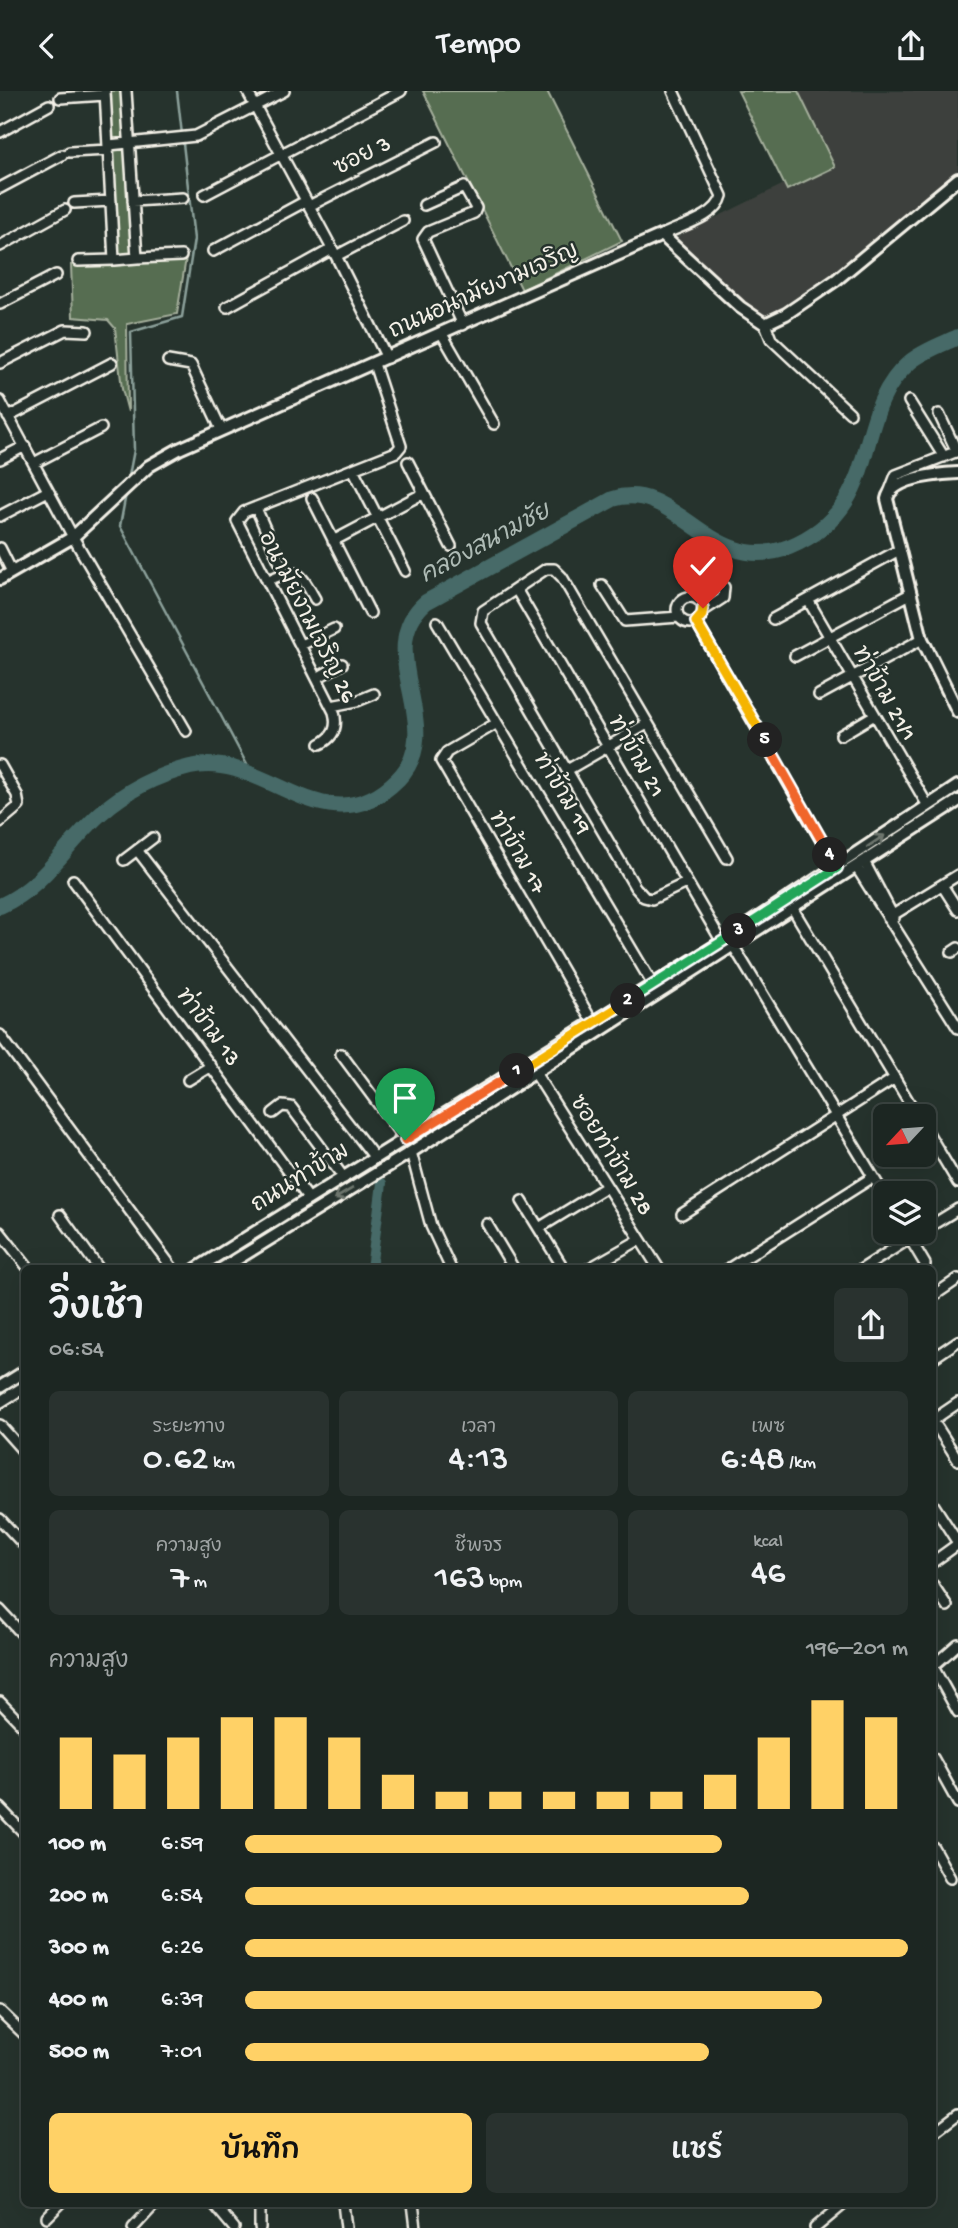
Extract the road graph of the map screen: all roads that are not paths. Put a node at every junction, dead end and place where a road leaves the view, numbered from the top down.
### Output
1 (126, 91) edge
2 (247, 91) edge
3 (284, 91) edge
4 (401, 91) edge
5 (673, 91) edge
6 (105, 93) edge
7 (60, 99) dead end
8 (49, 105) dead end
9 (255, 106) junction
10 (0, 132) edge
11 (436, 142) dead end
12 (130, 143) junction
13 (109, 147) junction
14 (281, 154) junction
15 (958, 179) edge
16 (1, 186) edge
17 (204, 195) dead end
18 (183, 198) dead end
19 (111, 201) junction
20 (134, 201) junction
21 (74, 203) dead end
22 (307, 204) junction
23 (424, 205) dead end
24 (65, 210) dead end
25 (403, 221) dead end
26 (662, 235) junction
27 (0, 246) edge
28 (213, 251) dead end
29 (334, 253) junction
30 (181, 256) dead end
31 (137, 258) junction
32 (114, 260) junction
33 (78, 261) dead end
34 (56, 275) dead end
35 (0, 304) edge
36 (227, 307) dead end
37 (765, 324) junction
38 (463, 325) junction
39 (87, 331) dead end
40 (442, 334) junction
41 (387, 358) junction
42 (168, 361) dead end
43 (0, 363) edge
44 (112, 363) dead end
45 (373, 364) junction
46 (0, 401) edge
47 (909, 401) dead end
48 (850, 413) dead end
49 (939, 414) dead end
50 (8, 417) junction
51 (494, 423) dead end
52 (101, 428) dead end
53 (221, 429) junction
54 (25, 446) junction
55 (958, 451) edge
56 (944, 457) junction
57 (0, 459) edge
58 (34, 463) junction
59 (408, 463) dead end
60 (354, 471) junction
61 (958, 473) edge
62 (48, 491) junction
63 (424, 493) junction
64 (889, 493) junction
65 (312, 498) dead end
66 (256, 508) junction
67 (0, 516) edge
68 (377, 518) junction
69 (73, 537) junction
70 (333, 541) junction
71 (451, 546) dead end
72 (0, 548) edge
73 (899, 550) junction
74 (405, 571) dead end
75 (12, 572) junction
76 (285, 572) junction
77 (0, 579) edge
78 (267, 581) junction
79 (602, 585) dead end
80 (516, 589) junction
81 (909, 594) junction
82 (694, 597) junction
83 (315, 599) dead end
84 (808, 600) junction
85 (703, 611) junction
86 (370, 613) dead end
87 (678, 617) junction
88 (774, 619) dead end
89 (437, 622) dead end
90 (696, 622) junction
91 (334, 629) dead end
92 (829, 638) junction
93 (922, 639) junction
94 (301, 645) junction
95 (795, 656) dead end
96 (342, 664) dead end
97 (317, 678) junction
98 (851, 678) junction
99 (374, 694) dead end
100 (819, 695) dead end
101 (331, 706) junction
102 (958, 712) edge
103 (873, 716) junction
104 (497, 723) junction
105 (648, 724) junction
106 (186, 731) dead end
107 (841, 735) dead end
108 (320, 744) dead end
109 (607, 748) junction
110 (0, 765) edge
111 (569, 769) junction
112 (958, 786) edge
113 (958, 801) edge
114 (928, 806) junction
115 (0, 822) edge
116 (153, 838) dead end
117 (138, 850) junction
118 (727, 858) dead end
119 (124, 860) dead end
120 (861, 866) junction
121 (837, 868) junction
122 (958, 875) edge
123 (73, 880) dead end
124 (686, 883) junction
125 (943, 885) junction
126 (793, 909) junction
127 (958, 910) edge
128 (891, 916) junction
129 (722, 942) junction
130 (734, 947) junction
131 (653, 985) junction
132 (593, 1023) junction
133 (958, 1028) edge
134 (0, 1035) edge
135 (341, 1054) dead end
136 (211, 1066) junction
137 (532, 1067) junction
138 (895, 1078) junction
139 (188, 1080) dead end
140 (910, 1104) edge
141 (273, 1113) dead end
142 (835, 1116) junction
143 (405, 1140) junction
144 (936, 1146) edge
145 (411, 1152) junction
146 (375, 1158) junction
147 (873, 1177) junction
148 (344, 1178) junction
149 (875, 1181) edge
150 (958, 1183) edge
151 (606, 1187) junction
152 (309, 1199) junction
153 (522, 1201) dead end
154 (958, 1209) edge
155 (682, 1214) dead end
156 (60, 1215) dead end
157 (936, 1222) edge
158 (487, 1224) dead end
159 (539, 1228) junction
160 (0, 1232) edge
161 (639, 1240) junction
162 (896, 1244) edge
163 (913, 1244) edge
164 (219, 1255) junction
165 (606, 1259) junction
166 (925, 1264) dead end
167 (26, 1265) edge
168 (96, 1265) edge
169 (170, 1265) edge
170 (203, 1265) edge
171 (222, 1265) edge
172 (226, 1265) edge
173 (449, 1265) edge
174 (512, 1265) edge
175 (562, 1265) edge
176 (596, 1265) edge
177 (610, 1265) edge
178 (656, 1265) edge
179 (734, 1265) edge
180 (867, 1265) edge
181 (958, 1279) edge
182 (936, 1294) edge
183 (958, 1341) edge
184 (936, 1356) edge
185 (21, 1374) edge
186 (0, 1387) edge
187 (21, 1389) edge
188 (0, 1402) edge
189 (958, 1403) edge
190 (936, 1423) edge
191 (0, 1425) edge
192 (936, 1426) edge
193 (21, 1449) edge
194 (958, 1460) edge
195 (936, 1509) edge
196 (0, 1519) edge
197 (21, 1542) edge
198 (958, 1544) edge
199 (936, 1560) edge
200 (936, 1590) edge
201 (947, 1606) dead end
202 (0, 1610) edge
203 (21, 1633) edge
204 (958, 1644) edge
205 (936, 1664) edge
206 (936, 1672) edge
207 (0, 1702) edge
208 (958, 1712) edge
209 (21, 1724) edge
210 (936, 1763) edge
211 (958, 1803) edge
212 (0, 1808) edge
213 (21, 1830) edge
214 (936, 1852) edge
215 (950, 1878) dead end
216 (0, 2011) edge
217 (21, 2031) edge
218 (958, 2114) edge
219 (936, 2131) edge
220 (57, 2207) edge
221 (152, 2207) edge
222 (216, 2207) edge
223 (260, 2207) edge
224 (343, 2207) edge
225 (413, 2207) edge
226 (840, 2207) edge
227 (47, 2217) dead end
228 (133, 2228) edge
229 (234, 2228) edge
230 (260, 2228) edge
231 (346, 2228) edge
232 (416, 2228) edge
233 (815, 2228) edge

1 - 12 street
2 - 9 street
3 - 9 street
4 - 14 street
5 - 26 street
6 - 7 street
6 - 13 street
8 - 10 street
9 - 12 street
9 - 14 street
11 - 22 street, ซอย 3
12 - 13 street
12 - 20 street
13 - 16 street
13 - 19 street
14 - 17 street
14 - 22 street
15 - 37 street
18 - 20 street
19 - 21 street
19 - 32 street
20 - 31 street
22 - 28 street, ซอย 3
22 - 29 street
23 - 38 street
24 - 27 street
25 - 29 street
26 - 37 street
26 - 38 street, ถนนอนามัยงามเจริญ
29 - 36 street
29 - 41 street
30 - 31 street
31 - 32 street
32 - 33 street
34 - 35 street
37 - 48 street
38 - 40 street, ถนนอนามัยงามเจริญ
39 - 43 street
40 - 41 street, ถนนอนามัยงามเจริญ
40 - 51 street
41 - 45 street, ถนนอนามัยงามเจริญ
42 - 53 street
44 - 50 street
45 - 53 street, ถนนอนามัยงามเจริญ
45 - 60 street, อนามัยงามเจริญ 26
46 - 50 street
47 - 56 street
49 - 55 street
50 - 54 street
52 - 58 street
53 - 69 street, ถนนอนามัยงามเจริญ
54 - 57 street
54 - 58 street
55 - 56 street
56 - 64 street
58 - 62 street
59 - 63 street
60 - 66 street, อนามัยงามเจริญ 26
60 - 68 street
61 - 64 street
62 - 67 street
62 - 69 street
63 - 68 street
63 - 71 street
64 - 73 street
65 - 70 street
66 - 76 street
66 - 78 street, อนามัยงามเจริญ 26
68 - 70 street
68 - 74 street
69 - 75 street, ถนนอนามัยงามเจริญ
69 - 106 street
70 - 86 street
72 - 75 street
73 - 81 street
73 - 84 street
75 - 77 street, ถนนอนามัยงามเจริญ
76 - 78 street
76 - 83 street
78 - 94 street, อนามัยงามเจริญ 26
79 - 87 street
80 - 105 street
80 - 109 street, ท่าข้าม 21
80 - 111 street
81 - 92 street
81 - 93 street
82 - 85 street
82 - 85 street
82 - 87 street
84 - 88 street
84 - 92 street, ท่าข้าม 21/1
85 - 90 street
87 - 90 street
89 - 104 street, ท่าข้าม 19
90 - 121 street
91 - 94 street
92 - 95 street
92 - 98 street, ท่าข้าม 21/1
93 - 98 street
93 - 102 street
94 - 97 street, อนามัยงามเจริญ 26
96 - 97 street
97 - 101 street, อนามัยงามเจริญ 26
98 - 100 street
98 - 103 street, ท่าข้าม 21/1
99 - 101 street
101 - 108 street, อนามัยงามเจริญ 26
103 - 107 street
103 - 114 street, ท่าข้าม 21/1
104 - 131 street, ท่าข้าม 19
104 - 132 street, ท่าข้าม 17
105 - 109 street
105 - 118 street
109 - 111 street
109 - 124 street, ท่าข้าม 21
110 - 115 street
111 - 124 street
112 - 114 street, ถนนท่าข้าม
113 - 120 street, ถนนท่าข้าม
121 -> 114 street, ถนนท่าข้าม
116 - 117 street
117 - 119 street
117 - 146 street
120 - 126 street, ถนนท่าข้าม
120 - 128 street
121 - 129 street, ถนนท่าข้าม
122 - 125 street
123 - 136 street, ท่าข้าม 13
124 - 129 street, ท่าข้าม 21
125 - 127 street
125 - 128 street
126 - 130 street, ถนนท่าข้าม
126 - 138 street
128 - 133 street
129 - 131 street, ถนนท่าข้าม
130 - 137 street, ถนนท่าข้าม
130 - 142 street
131 - 132 street, ถนนท่าข้าม
132 - 137 street, ถนนท่าข้าม
134 - 169 street
135 - 143 street
136 - 139 street
136 - 152 street, ท่าข้าม 13
137 - 143 street, ถนนท่าข้าม
137 - 145 street, ถนนท่าข้าม
137 - 151 street, ซอยท่าข้าม 28
138 - 140 street
138 - 142 street
141 - 148 street
142 - 147 street
142 - 155 street
143 - 146 street, ถนนท่าข้าม
144 - 150 street
145 -> 172 street, ถนนท่าข้าม
145 - 173 street
146 - 148 street, ถนนท่าข้าม
147 - 149 street
147 - 179 street
148 - 152 street, ถนนท่าข้าม
151 - 159 street
151 - 161 street, ซอยท่าข้าม 28
152 - 164 street, ถนนท่าข้าม
153 - 159 street
154 - 157 street
156 - 168 street
158 - 174 street
159 - 175 street
160 - 167 street
161 - 165 street
161 - 178 street, ซอยท่าข้าม 28
162 - 180 street
163 - 166 street
164 - 170 street, ถนนท่าข้าม
164 - 171 street
165 - 176 street
165 - 177 street
181 - 182 street
183 - 184 street
185 - 186 street
187 - 188 street
189 - 190 street
191 - 193 street
192 - 194 street
195 - 198 street
196 - 197 street
198 - 199 street
200 - 201 street
202 - 203 street
204 - 205 street
206 - 208 street
207 - 209 street
210 - 211 street
212 - 213 street
214 - 215 street
216 - 217 street
218 - 219 street
220 - 227 street
221 - 228 street
222 - 229 street
223 - 230 street
224 - 231 street
225 - 232 street
226 - 233 street

